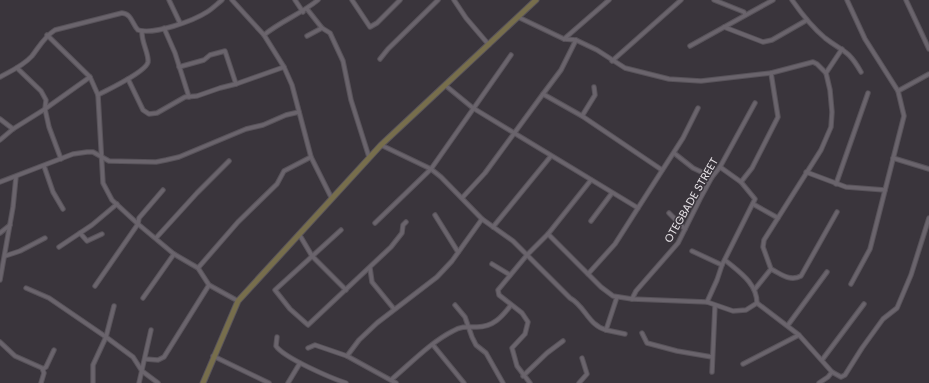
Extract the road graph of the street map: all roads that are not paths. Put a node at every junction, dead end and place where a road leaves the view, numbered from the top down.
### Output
1 (169, 0) edge
2 (222, 0) edge
3 (295, 0) edge
4 (318, 0) edge
5 (352, 0) edge
6 (400, 0) edge
7 (438, 0) edge
8 (454, 0) edge
9 (536, 0) edge
10 (609, 0) edge
11 (681, 0) edge
12 (714, 0) edge
13 (773, 0) edge
14 (792, 0) edge
15 (847, 0) edge
16 (906, 0) edge
17 (234, 1) edge
18 (307, 9) junction
19 (303, 12) junction
20 (745, 15) junction
21 (518, 17) junction
22 (808, 20) junction
23 (180, 23) junction
24 (724, 27) junction
25 (164, 28) junction
26 (322, 28) junction
27 (142, 31) junction
28 (47, 35) junction
29 (264, 35) junction
30 (306, 36) dead end
31 (564, 39) junction
32 (576, 40) junction
33 (489, 45) junction
34 (690, 46) dead end
35 (842, 49) junction
36 (929, 49) edge
37 (511, 55) dead end
38 (380, 59) dead end
39 (612, 61) junction
40 (179, 67) junction
41 (284, 67) junction
42 (17, 68) junction
43 (861, 72) dead end
44 (771, 73) junction
45 (826, 73) junction
46 (929, 74) edge
47 (0, 77) edge
48 (90, 77) junction
49 (128, 78) junction
50 (236, 84) junction
51 (445, 85) junction
52 (594, 87) dead end
53 (898, 91) junction
54 (868, 93) dead end
55 (98, 94) junction
56 (543, 94) junction
57 (189, 97) junction
58 (755, 103) dead end
59 (473, 108) junction
60 (698, 108) dead end
61 (45, 109) junction
62 (300, 112) junction
63 (582, 116) junction
64 (0, 119) edge
65 (13, 129) junction
66 (515, 133) junction
67 (0, 140) edge
68 (380, 145) junction
69 (674, 153) junction
70 (101, 156) junction
71 (551, 156) junction
72 (311, 157) junction
73 (369, 157) junction
74 (894, 158) junction
75 (61, 159) junction
76 (230, 161) dead end
77 (44, 166) junction
78 (720, 167) junction
79 (929, 169) edge
80 (431, 170) junction
81 (662, 170) junction
82 (806, 172) junction
83 (16, 177) junction
84 (712, 177) junction
85 (591, 180) junction
86 (0, 182) edge
87 (741, 182) junction
88 (836, 184) junction
89 (163, 190) dead end
90 (885, 190) junction
91 (612, 193) junction
92 (332, 197) junction
93 (462, 198) junction
94 (117, 204) junction
95 (753, 204) junction
96 (638, 208) junction
97 (63, 210) dead end
98 (837, 212) dead end
99 (669, 213) dead end
100 (435, 215) dead end
101 (778, 218) junction
102 (929, 218) edge
103 (482, 219) junction
104 (591, 221) dead end
105 (406, 222) dead end
106 (375, 223) dead end
107 (138, 224) junction
108 (10, 225) junction
109 (493, 227) junction
110 (685, 229) junction
111 (340, 230) dead end
112 (0, 233) edge
113 (80, 233) junction
114 (102, 234) dead end
115 (299, 234) junction
116 (548, 234) junction
117 (45, 238) dead end
118 (156, 238) junction
119 (59, 247) dead end
120 (692, 251) dead end
121 (458, 252) junction
122 (174, 254) junction
123 (527, 255) junction
124 (5, 256) junction
125 (312, 256) junction
126 (724, 260) junction
127 (492, 264) dead end
128 (722, 265) junction
129 (198, 268) junction
130 (370, 268) junction
131 (771, 269) junction
132 (826, 272) dead end
133 (588, 274) junction
134 (510, 275) junction
135 (0, 280) edge
136 (851, 284) dead end
137 (210, 285) junction
138 (95, 286) dead end
139 (26, 288) dead end
140 (755, 289) junction
141 (346, 290) junction
142 (617, 297) junction
143 (143, 298) dead end
144 (632, 299) junction
145 (238, 301) junction
146 (707, 302) junction
147 (757, 303) junction
148 (864, 304) dead end
149 (456, 305) dead end
150 (511, 305) junction
151 (114, 306) dead end
152 (715, 306) junction
153 (394, 309) junction
154 (788, 325) junction
155 (468, 326) junction
156 (151, 330) dead end
157 (606, 330) junction
158 (642, 333) dead end
159 (625, 334) dead end
160 (799, 335) junction
161 (106, 336) junction
162 (278, 337) dead end
163 (563, 341) dead end
164 (0, 342) edge
165 (432, 345) junction
166 (308, 348) dead end
167 (54, 350) dead end
168 (213, 356) junction
169 (347, 356) junction
170 (712, 357) junction
171 (582, 358) dead end
172 (145, 359) junction
173 (822, 360) junction
174 (300, 363) junction
175 (743, 364) dead end
176 (43, 369) junction
177 (142, 371) junction
178 (712, 372) dead end
179 (832, 372) junction
180 (523, 376) junction
181 (392, 379) junction
182 (41, 383) edge
183 (93, 383) edge
184 (139, 383) edge
185 (158, 383) edge
186 (203, 383) edge
187 (269, 383) edge
188 (288, 383) edge
189 (346, 383) edge
190 (396, 383) edge
191 (464, 383) edge
192 (503, 383) edge
193 (530, 383) edge
194 (579, 383) edge
195 (819, 383) edge

1 - 23 street
2 - 23 street
3 - 19 street
4 - 18 street
5 - 6 street
7 - 38 street
8 - 33 street
9 - 21 street
10 - 31 street
11 - 39 street
12 - 20 street
13 - 20 street
14 - 22 street
15 - 53 street
16 - 36 street
17 - 29 street
18 - 19 street
18 - 26 street
19 - 29 street
20 - 24 street
21 - 31 street
21 - 33 street
22 - 24 street
22 - 35 street
23 - 25 street
24 - 34 street
25 - 27 street
25 - 40 street
26 - 30 street
26 - 73 street
27 - 28 street
27 - 49 street
28 - 42 street
28 - 48 street
29 - 41 street
31 - 32 street
32 - 39 street
32 - 56 street
33 - 51 street
35 - 43 street
35 - 45 street
37 - 59 street
39 - 44 street
40 - 50 street
40 - 57 street
41 - 50 street
41 - 62 street
42 - 47 street
42 - 61 street
44 - 45 street
44 - 87 street
45 - 82 street
46 - 53 street
48 - 55 street
48 - 61 street
49 - 55 street
49 - 57 street
50 - 57 street
51 - 59 street
51 - 68 street
52 - 63 street
53 - 74 street
54 - 88 street
55 - 70 street
56 - 63 street
56 - 66 street
58 - 78 street, OTEGBADE STREET
59 - 66 street
59 - 80 street
60 - 69 street
61 - 65 street
61 - 75 street
62 - 70 street
62 - 72 street
63 - 81 street
64 - 65 street
65 - 67 street
66 - 71 street
66 - 93 street
68 - 73 street
68 - 80 street
69 - 81 street
69 - 84 street
70 - 75 street
70 - 94 street
71 - 85 street
71 - 109 street
72 - 92 street
72 - 129 street
73 - 92 street
74 - 79 street
74 - 90 street
75 - 77 street
76 - 118 street
77 - 83 street
77 - 97 street
78 - 84 street, OTEGBADE STREET
78 - 87 street
80 - 93 street
80 - 106 street
81 - 96 street
82 - 88 street
82 - 101 street
83 - 86 street
83 - 108 street
84 - 110 street, OTEGBADE STREET
85 - 91 street
85 - 116 street
87 - 95 street
88 - 90 street
89 - 107 street
90 - 136 street
91 - 96 street
91 - 104 street
92 - 115 street
93 - 103 street
94 - 107 street
94 - 113 street
95 - 101 street
95 - 126 street
96 - 133 street
98 - 131 street
99 - 110 street
100 - 121 street
101 - 131 street
102 - 179 street
103 - 109 street
103 - 121 street
105 - 130 street
107 - 118 street
107 - 138 street
108 - 112 street
108 - 124 street
109 - 123 street
110 - 144 street, OTEGBADE STREET
111 - 125 street
113 - 114 street
113 - 119 street
115 - 125 street
115 - 145 street
116 - 123 street
116 - 133 street
117 - 124 street
118 - 122 street
120 - 128 street
121 - 153 street
122 - 129 street
122 - 143 street
123 - 134 street
123 - 157 street
124 - 135 street
125 - 141 street
125 - 141 street
126 - 128 street
126 - 140 street
127 - 134 street
128 - 146 street
129 - 137 street
130 - 141 street
130 - 153 street
131 - 140 street
132 - 154 street
133 - 142 street
134 - 150 street
137 - 145 street
137 - 172 street
139 - 161 street
140 - 147 street
142 - 144 street
142 - 157 street
144 - 146 street
145 - 168 street
146 - 152 street
147 - 152 street
147 - 154 street
148 - 173 street
149 - 155 street
150 - 155 street
150 - 180 street
151 - 161 street
152 - 170 street
153 - 169 street
154 - 160 street
155 - 165 street
155 - 192 street
156 - 172 street
157 - 159 street
158 - 170 street
160 - 173 street
160 - 175 street
161 - 177 street
161 - 183 street
162 - 174 street
163 - 180 street
164 - 176 street
165 - 181 street
165 - 191 street
166 - 169 street
167 - 176 street
168 - 186 street
168 - 187 street
169 - 181 street
170 - 178 street
171 - 194 street
172 - 177 street
173 - 179 street
174 - 188 street
174 - 189 street
176 - 182 street
177 - 184 street
177 - 185 street
179 - 195 street
180 - 193 street
181 - 190 street

